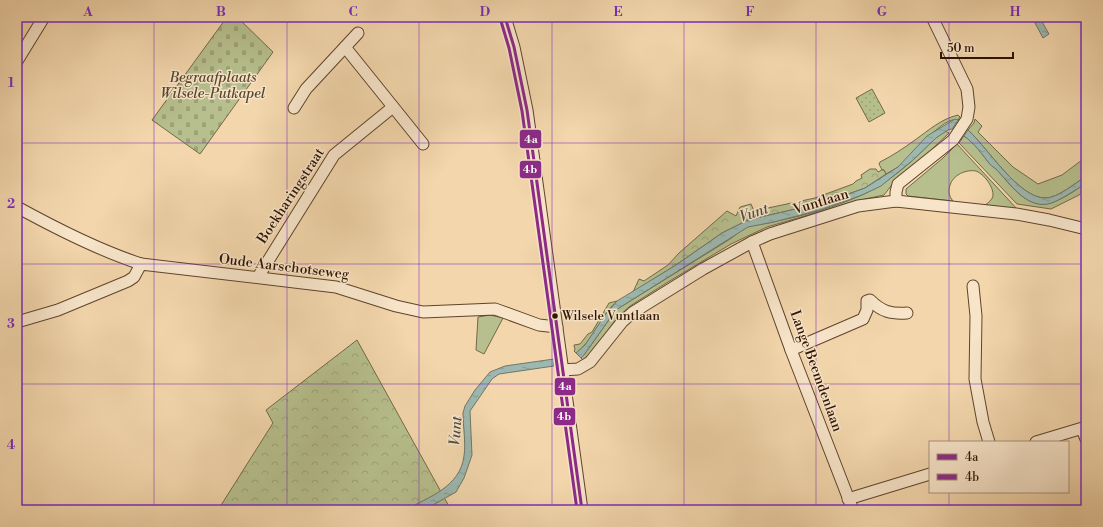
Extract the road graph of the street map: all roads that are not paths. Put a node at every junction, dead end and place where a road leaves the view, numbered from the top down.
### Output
1 (44, 17) edge
2 (505, 17) edge
3 (932, 17) edge
4 (358, 33) dead end
5 (345, 47) junction
6 (17, 61) edge
7 (393, 107) junction
8 (294, 108) dead end
9 (423, 144) dead end
10 (896, 201) junction
11 (17, 207) edge
12 (1086, 229) edge
13 (752, 242) junction
14 (141, 264) junction
15 (258, 277) junction
16 (973, 286) dead end
17 (886, 312) junction
18 (907, 314) dead end
19 (863, 319) junction
20 (17, 322) edge
21 (557, 327) junction
22 (791, 350) junction
23 (562, 369) junction
24 (1085, 432) edge
25 (989, 441) edge
26 (1041, 441) edge
27 (929, 474) edge
28 (848, 499) junction
29 (582, 510) edge
30 (853, 510) edge

1 - 6 street
2 - 21 street
3 - 10 street
4 - 5 street
5 - 7 street
5 - 8 street
7 - 9 street
7 - 15 street, Boekharingstraat
10 - 12 street, Vuntlaan
10 - 13 street, Vuntlaan
11 - 14 street, Oude Aarschotseweg
13 - 22 street, Lange Beemdenlaan
13 - 23 street, Vuntlaan
14 - 15 street, Oude Aarschotseweg
14 - 20 street
15 - 21 street, Oude Aarschotseweg
16 - 25 street
17 - 18 street
17 - 19 street
17 - 19 street
19 - 22 street
21 - 23 street
22 - 28 street, Lange Beemdenlaan
23 - 29 street
24 - 26 street
27 - 28 street
28 - 30 street, Lange Beemdenlaan

